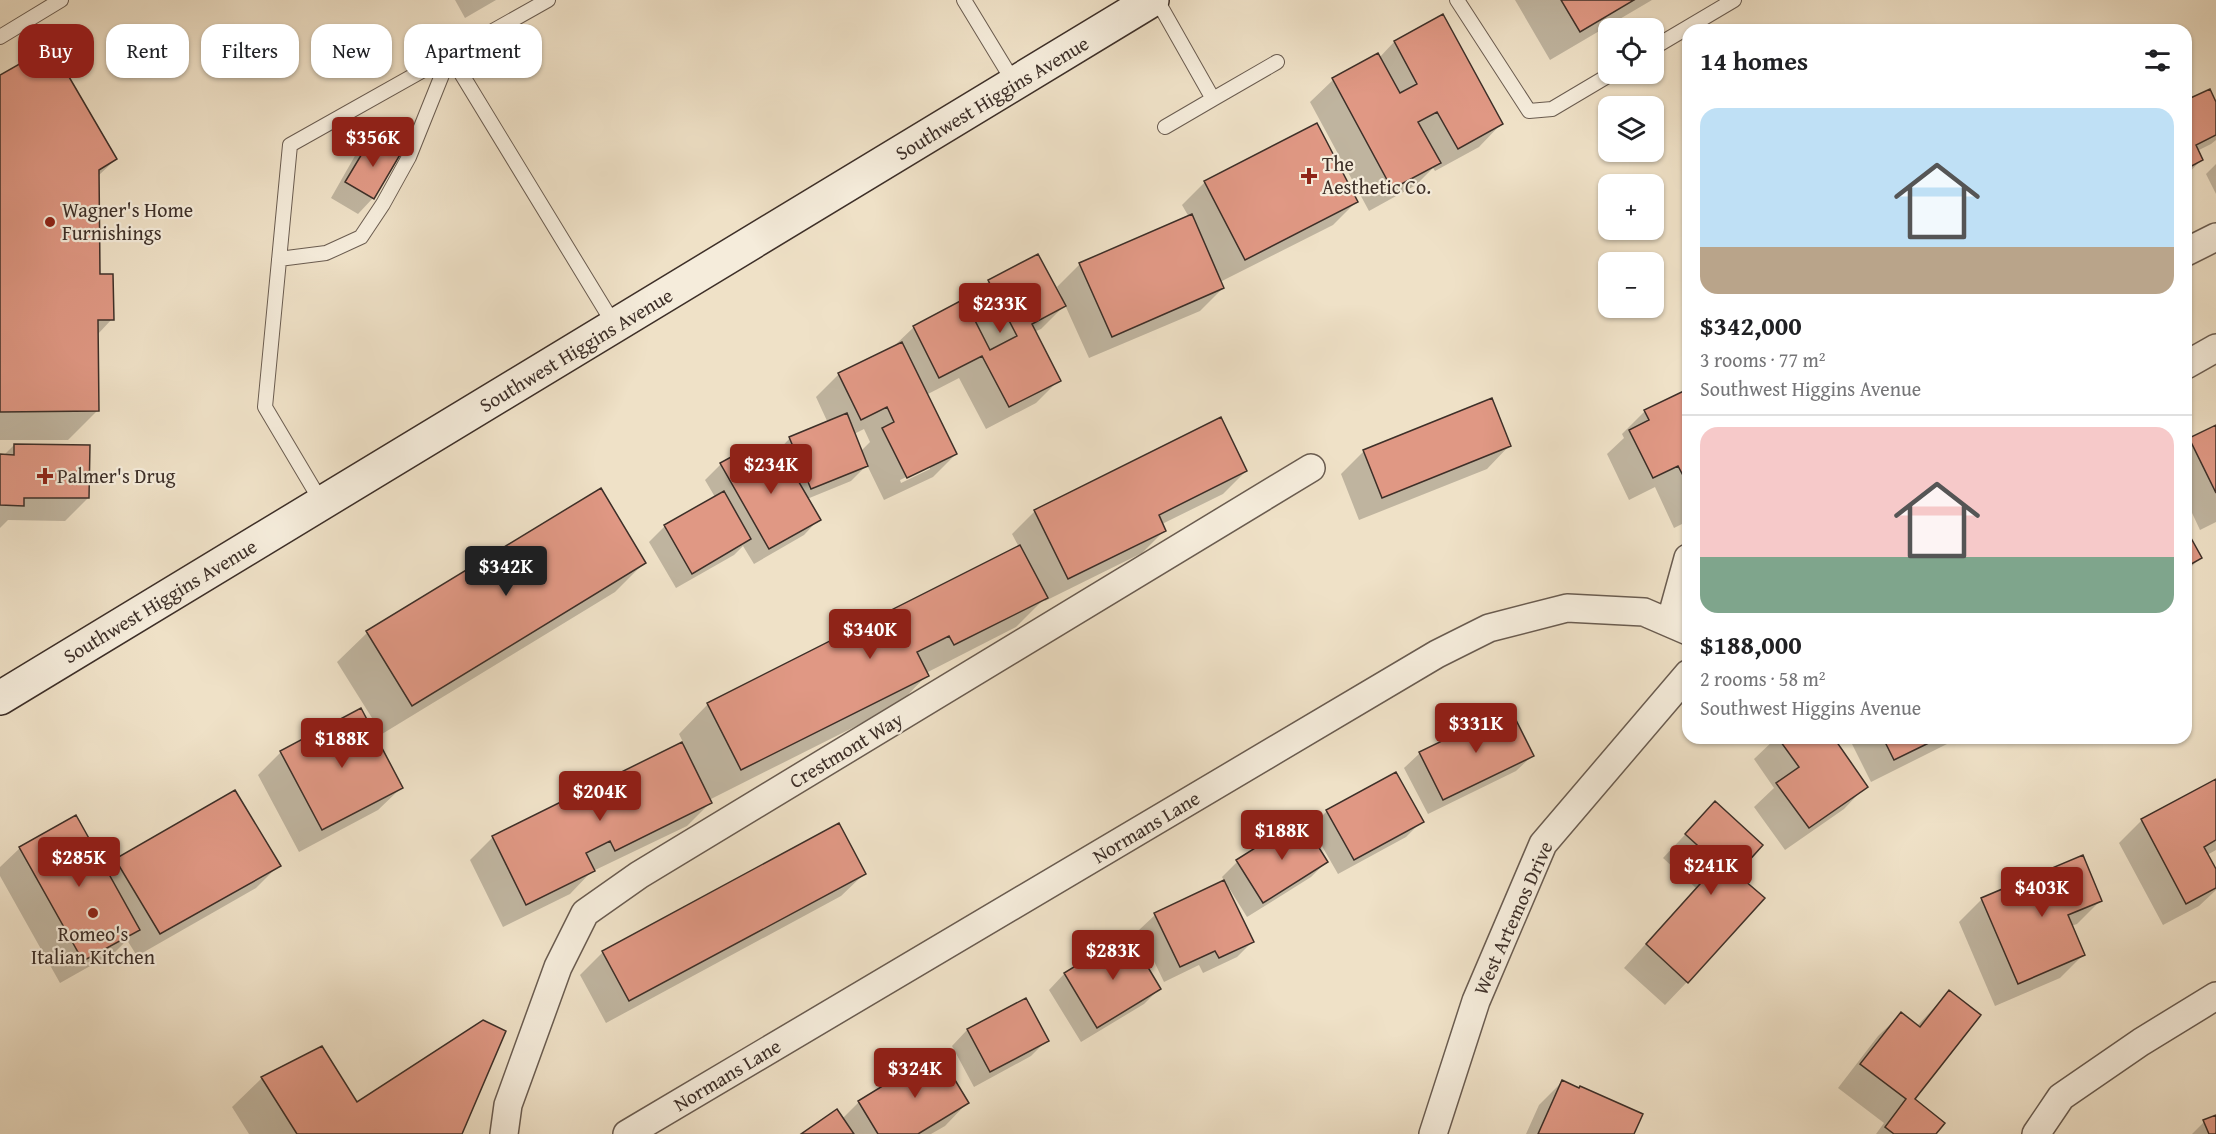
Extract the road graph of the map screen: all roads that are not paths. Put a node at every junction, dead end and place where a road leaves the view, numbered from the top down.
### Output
1 (61, 0) edge
2 (548, 0) edge
3 (964, 0) edge
4 (1152, 0) edge
5 (1157, 0) edge
6 (1457, 0) edge
7 (1734, 0) edge
8 (505, 24) edge
9 (1694, 24) edge
10 (1682, 31) edge
11 (0, 37) edge
12 (1664, 41) edge
13 (1277, 62) dead end
14 (409, 78) edge
15 (441, 78) edge
16 (464, 78) edge
17 (1598, 82) edge
18 (1015, 84) junction
19 (1213, 99) junction
20 (1165, 127) dead end
21 (2216, 237) edge
22 (2192, 249) edge
23 (279, 259) junction
24 (615, 326) junction
25 (2216, 348) edge
26 (2192, 362) edge
27 (1311, 468) dead end
28 (322, 503) junction
29 (1682, 604) edge
30 (1679, 627) edge
31 (1682, 681) edge
32 (0, 698) edge
33 (2216, 996) edge
34 (504, 1134) edge
35 (627, 1134) edge
36 (1433, 1134) edge
37 (2036, 1134) edge

1 - 11 lane
2 - 8 lane
3 - 18 lane
4 - 18 main road, Southwest Higgins Avenue
5 - 19 lane
6 - 17 lane
7 - 9 lane
10 - 12 lane
13 - 19 lane
14 - 23 lane
15 - 23 lane
16 - 24 lane
18 - 24 main road, Southwest Higgins Avenue
19 - 20 lane
21 - 22 street
23 - 28 lane
24 - 28 main road, Southwest Higgins Avenue
25 - 26 street
27 - 34 street, Crestmont Way
28 - 32 main road, Southwest Higgins Avenue
29 - 30 street
30 - 35 street, Normans Lane
31 - 36 street, West Artemos Drive
33 - 37 street

